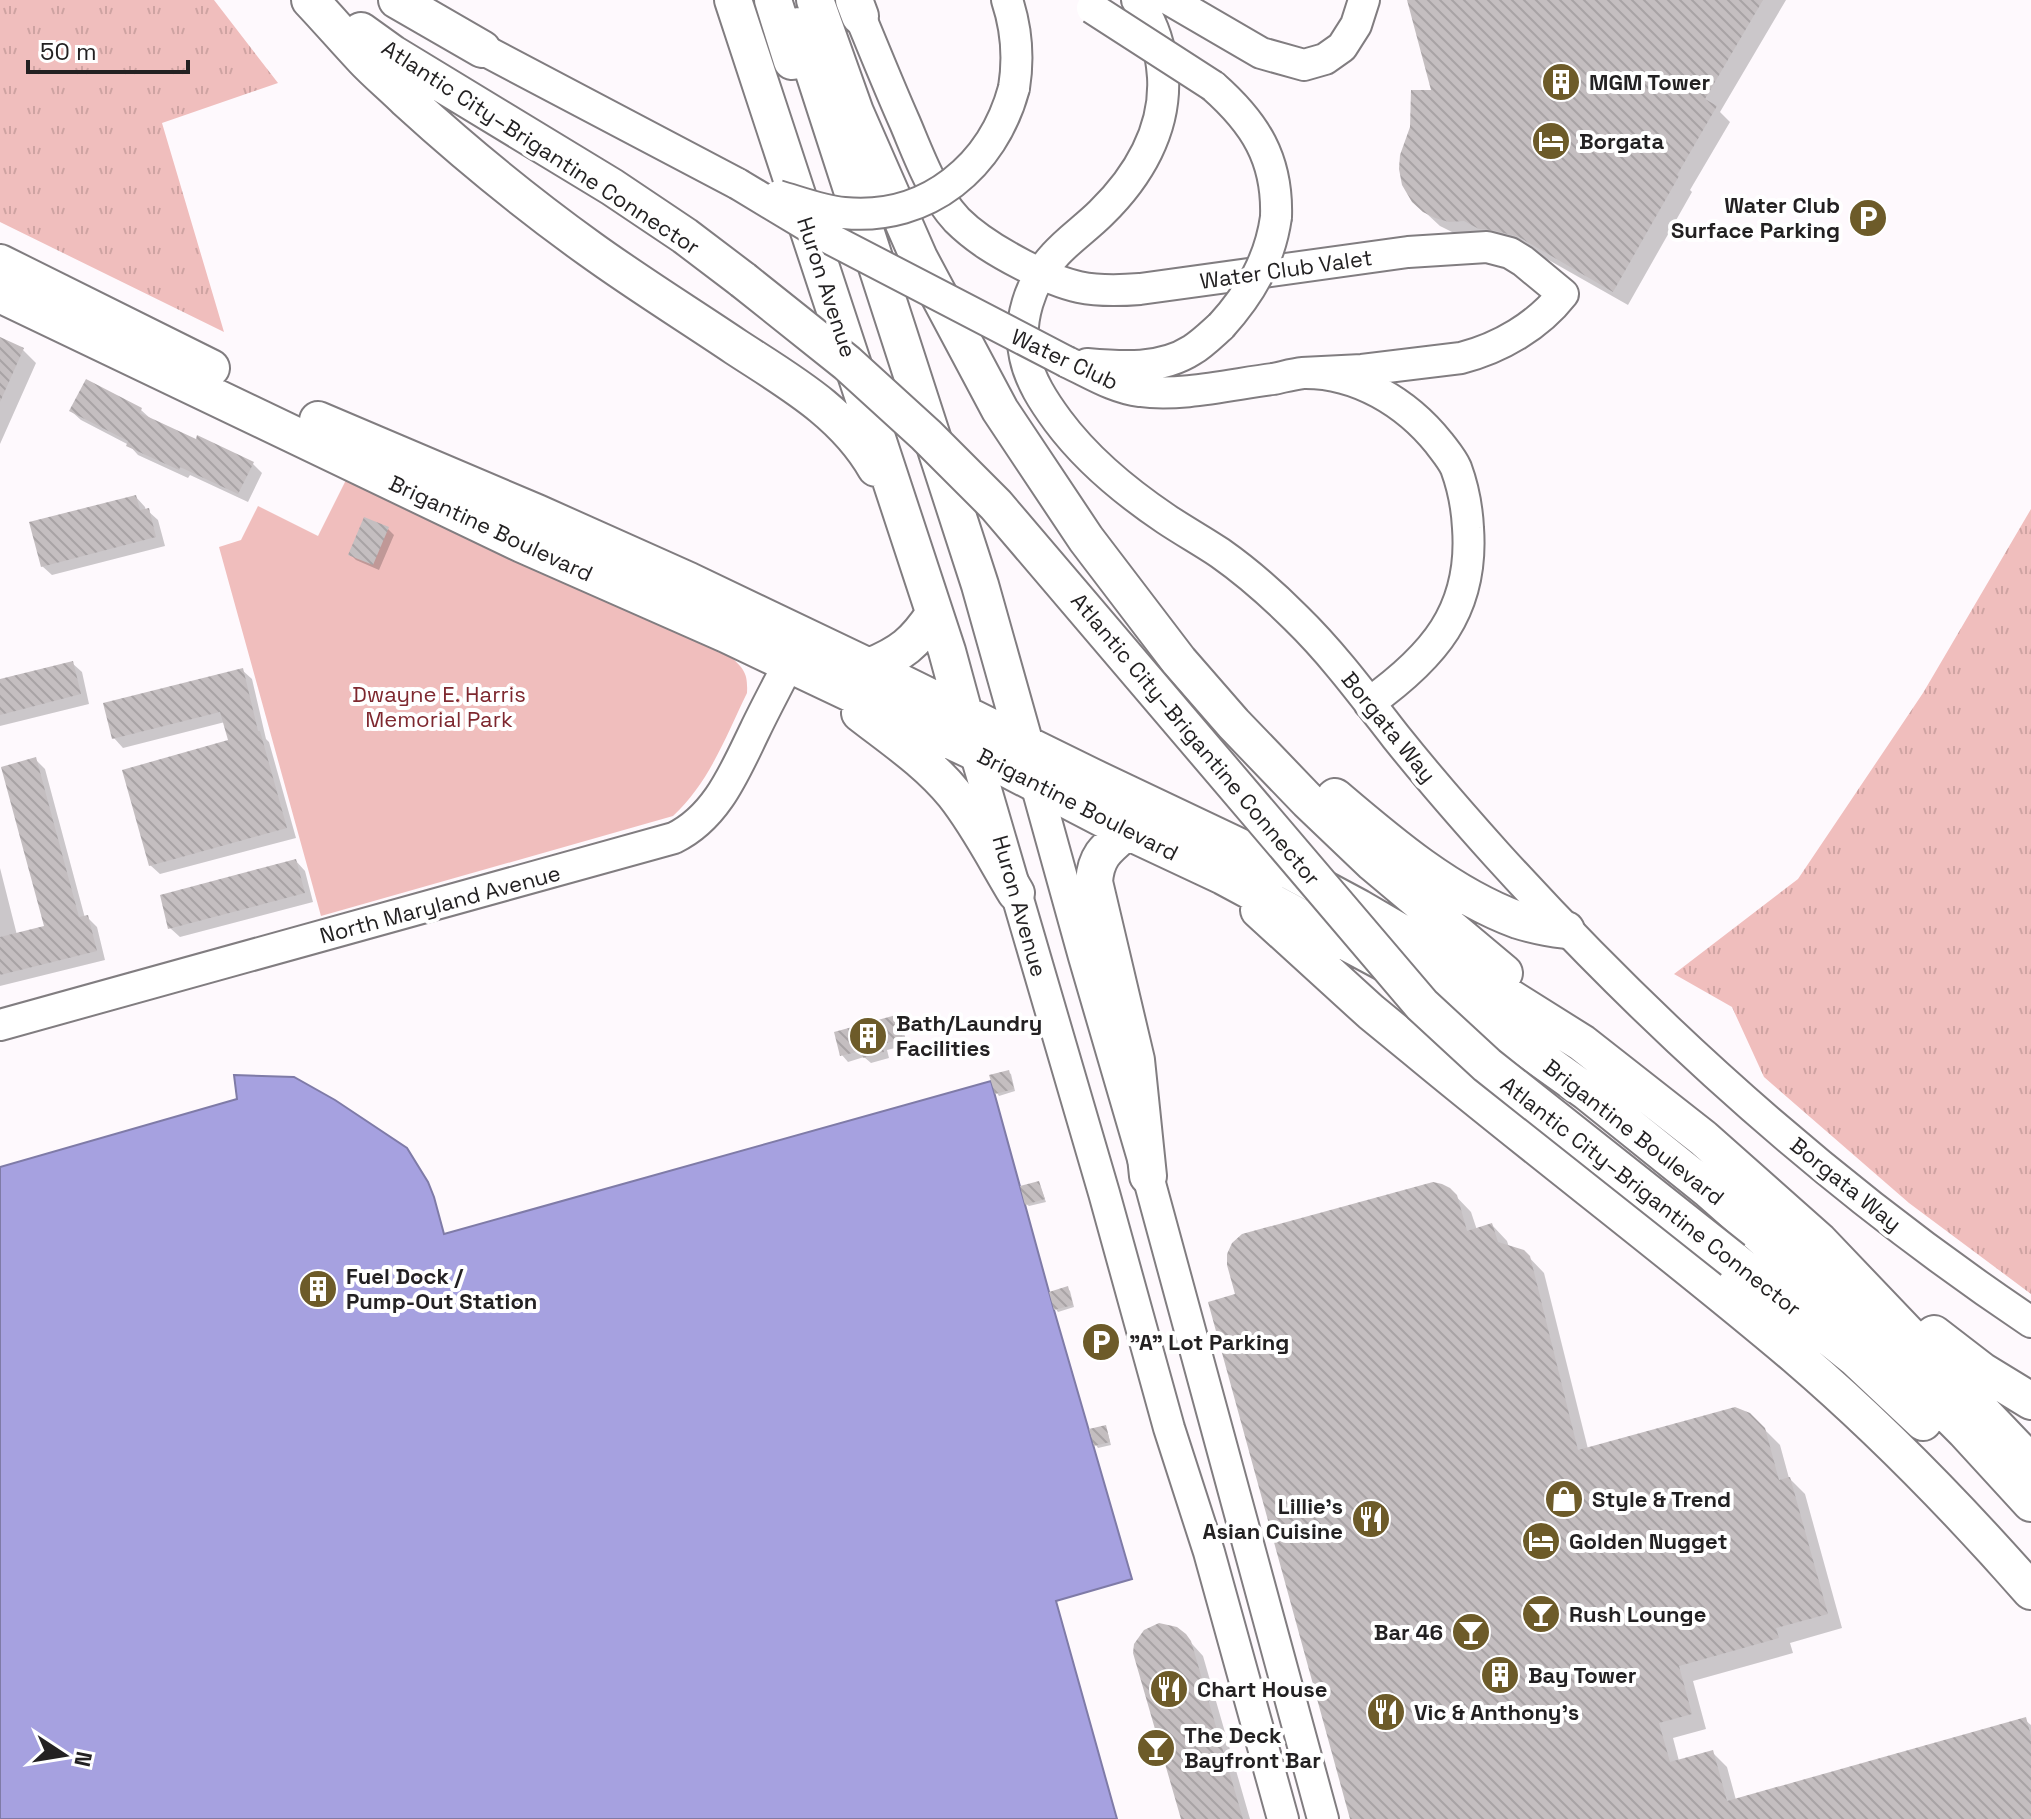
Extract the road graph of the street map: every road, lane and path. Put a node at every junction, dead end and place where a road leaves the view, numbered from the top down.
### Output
1 (310, 0) edge
2 (318, 0) edge
3 (397, 0) edge
4 (426, 0) edge
5 (733, 0) edge
6 (773, 0) edge
7 (791, 0) edge
8 (815, 0) edge
9 (1007, 0) edge
10 (1137, 0) edge
11 (1170, 0) edge
12 (1364, 0) edge
13 (1087, 4) edge
14 (857, 5) edge
15 (482, 49) junction
16 (840, 155) junction
17 (738, 184) junction
18 (0, 263) edge
19 (1040, 274) junction
20 (0, 294) edge
21 (1067, 362) junction
22 (1302, 373) junction
23 (897, 504) junction
24 (530, 529) junction
25 (934, 614) junction
26 (1179, 661) junction
27 (797, 667) junction
28 (869, 667) junction
29 (1369, 703) junction
30 (964, 712) junction
31 (1025, 744) junction
32 (975, 752) junction
33 (1036, 784) junction
34 (1127, 831) junction
35 (1223, 876) junction
36 (1016, 893) junction
37 (1566, 930) junction
38 (0, 1025) edge
39 (1582, 1043) junction
40 (1148, 1176) junction
41 (1819, 1241) junction
42 (2031, 1322) edge
43 (2031, 1401) edge
44 (2031, 1463) edge
45 (2031, 1503) edge
46 (2031, 1532) edge
47 (2031, 1591) edge
48 (1283, 1819) edge
49 (1323, 1819) edge

1 - 23 main road
2 - 46 main road, Atlantic City–Brigantine Connector, bridge
3 - 15 main road
4 - 15 main road
5 - 23 main road, Huron Avenue
6 - 16 main road
7 - 16 main road
8 - 26 main road, Atlantic City–Brigantine Connector
9 - 17 street, bridge
10 - 19 street, Borgata Way
11 - 12 street
13 - 21 street, bridge
14 - 19 street, Water Club Valet
15 - 17 street, Water Club
16 - 31 main road
17 - 21 street, Water Club, bridge
18 - 24 main road, Brigantine Boulevard
19 - 22 street, Water Club Valet
19 - 29 street, Borgata Way
20 - 24 main road, Brigantine Boulevard
21 - 22 street, Water Club
22 - 29 street, Water Club
23 - 25 main road, Huron Avenue
24 - 27 main road, Brigantine Boulevard
24 - 28 main road, Brigantine Boulevard
25 - 28 main road
25 - 30 main road, Huron Avenue
26 - 37 main road
26 - 39 main road, Atlantic City–Brigantine Connector
27 - 32 main road, Brigantine Boulevard
27 - 36 main road
27 - 38 street, North Maryland Avenue
28 - 30 main road, Brigantine Boulevard
29 - 37 street, Borgata Way
30 - 31 main road, Brigantine Boulevard
30 - 32 main road, Huron Avenue
31 - 33 main road
31 - 39 main road, Brigantine Boulevard
32 - 33 main road, Brigantine Boulevard
32 - 36 street, Huron Avenue
33 - 34 main road, Brigantine Boulevard
33 - 40 street
34 - 35 main road, Brigantine Boulevard
34 - 40 main road
35 - 45 main road, Brigantine Boulevard
35 - 47 main road
36 - 48 street, Huron Avenue
37 - 42 street, Borgata Way
39 - 41 main road, Brigantine Boulevard
40 - 49 street
41 - 43 main road
41 - 44 main road, Brigantine Boulevard

